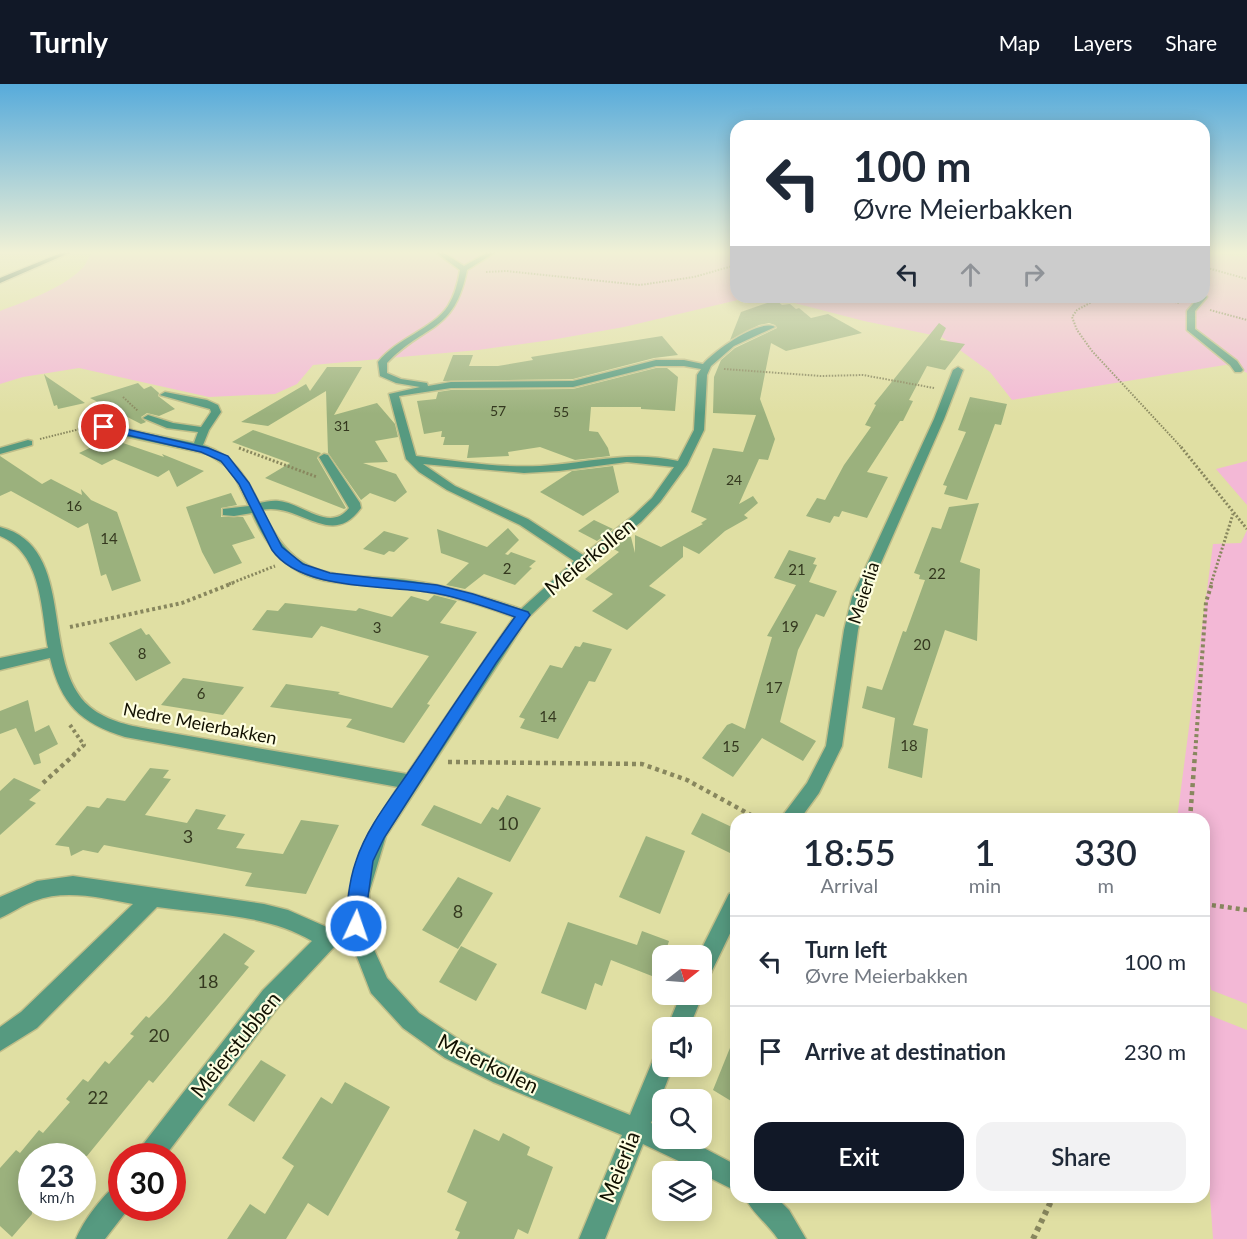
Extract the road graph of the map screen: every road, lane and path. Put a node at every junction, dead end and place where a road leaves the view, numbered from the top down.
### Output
1 (453, 307) edge
2 (1083, 307) edge
3 (1195, 307) edge
4 (771, 327) dead end
5 (705, 367) junction
6 (958, 370) dead end
7 (1238, 370) dead end
8 (429, 388) junction
9 (949, 392) junction
10 (165, 395) dead end
11 (148, 418) dead end
12 (95, 427) joint
13 (204, 430) junction
14 (28, 443) joint
15 (197, 448) junction
16 (239, 448) dead end
17 (0, 451) edge
18 (324, 457) dead end
19 (411, 459) junction
20 (681, 465) junction
21 (342, 485) junction
22 (255, 509) junction
23 (227, 512) dead end
24 (1233, 514) junction
25 (1247, 529) edge
26 (0, 531) edge
27 (288, 561) junction
28 (583, 561) junction
29 (523, 615) junction
30 (52, 632) junction
31 (56, 651) junction
32 (0, 664) edge
33 (70, 725) dead end
34 (423, 762) junction
35 (410, 782) junction
36 (43, 783) dead end
37 (747, 813) edge
38 (794, 813) edge
39 (1190, 813) edge
40 (153, 898) junction
41 (1210, 905) edge
42 (0, 908) edge
43 (1247, 910) edge
44 (730, 913) edge
45 (356, 926) junction
46 (328, 939) junction
47 (712, 950) edge
48 (0, 1040) edge
49 (657, 1077) edge
50 (635, 1129) junction
51 (160, 1143) edge
52 (730, 1176) edge
53 (764, 1203) edge
54 (1050, 1203) edge
55 (108, 1214) edge
56 (89, 1239) edge
57 (592, 1239) edge
58 (793, 1239) edge
59 (1033, 1239) edge

1 - 8 street
2 - 24 path
3 - 7 street
4 - 5 street
5 - 8 street
5 - 9 path
5 - 20 street, Meierkollen
6 - 9 street, Meierlia
8 - 19 street
9 - 38 street, Meierlia
10 - 13 street
11 - 13 street
12 - 14 path
12 - 15 street
13 - 15 street
14 - 17 street
15 - 22 street
16 - 21 path
18 - 21 street
19 - 20 street
19 - 28 street
20 - 28 street, Meierkollen
21 - 22 street
22 - 23 street
22 - 27 street
24 - 25 path
24 - 39 path
26 - 30 street, Nedre Meierbakken
27 - 29 street
27 - 30 path
28 - 29 street, Meierkollen
29 - 34 street, Meierkollen
30 - 31 street, Nedre Meierbakken
31 - 32 street
31 - 35 street, Nedre Meierbakken
33 - 36 path
34 - 35 street, Meierkollen
34 - 37 path
35 - 45 street, Meierkollen
40 - 42 street
40 - 46 street
40 - 48 street
41 - 43 path
44 - 47 street
45 - 46 street, Meierstubben
45 - 50 street, Meierkollen
46 - 51 street, Meierstubben
49 - 50 street, Meierlia
50 - 52 street, Meierkollen
50 - 57 street, Meierlia
53 - 58 street
54 - 59 path
55 - 56 street

